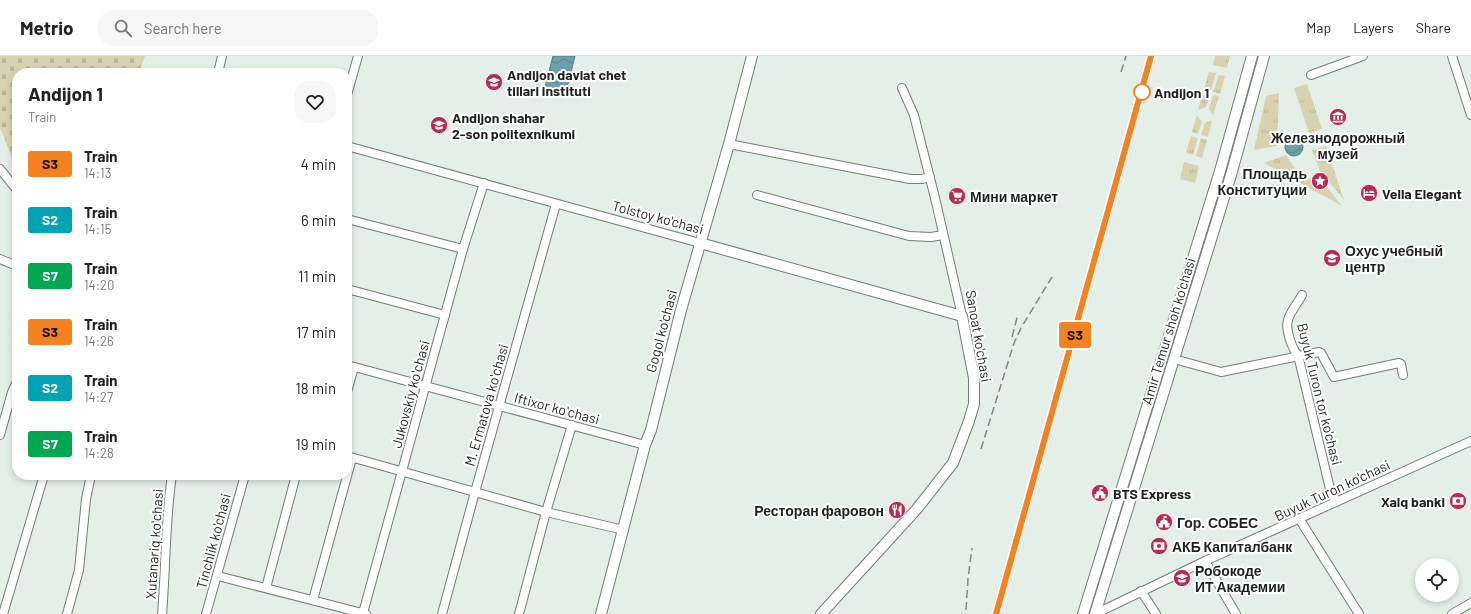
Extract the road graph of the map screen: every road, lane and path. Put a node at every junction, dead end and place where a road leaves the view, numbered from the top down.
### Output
1 (222, 56) edge
2 (358, 56) edge
3 (752, 56) edge
4 (1252, 56) edge
5 (1264, 56) edge
6 (1363, 56) edge
7 (1452, 56) edge
8 (219, 68) edge
9 (1311, 75) dead end
10 (352, 77) edge
11 (902, 88) dead end
12 (1471, 115) edge
13 (729, 144) junction
14 (352, 147) edge
15 (0, 169) edge
16 (1220, 172) junction
17 (1231, 175) junction
18 (930, 177) junction
19 (484, 183) junction
20 (12, 184) edge
21 (757, 195) dead end
22 (556, 204) junction
23 (352, 220) edge
24 (943, 235) junction
25 (700, 243) junction
26 (463, 249) junction
27 (0, 259) edge
28 (12, 264) edge
29 (352, 290) edge
30 (1302, 296) dead end
31 (445, 315) junction
32 (962, 316) junction
33 (1298, 355) junction
34 (1174, 359) junction
35 (352, 367) edge
36 (1403, 376) dead end
37 (426, 386) junction
38 (12, 392) edge
39 (500, 406) junction
40 (572, 425) junction
41 (0, 435) edge
42 (1471, 442) edge
43 (645, 445) junction
44 (352, 458) edge
45 (403, 471) junction
46 (43, 480) edge
47 (90, 480) edge
48 (171, 480) edge
49 (243, 480) edge
50 (295, 480) edge
51 (343, 480) edge
52 (475, 492) junction
53 (1336, 502) junction
54 (546, 512) junction
55 (1300, 520) junction
56 (624, 530) junction
57 (1205, 561) junction
58 (218, 576) junction
59 (266, 588) junction
60 (1141, 591) junction
61 (313, 600) junction
62 (1471, 603) edge
63 (1083, 612) edge
64 (3, 614) edge
65 (67, 614) edge
66 (162, 614) edge
67 (206, 614) edge
68 (364, 614) edge
69 (442, 614) edge
70 (519, 614) edge
71 (601, 614) edge
72 (821, 614) edge
73 (1095, 614) edge
74 (1156, 614) edge
75 (1236, 614) edge
76 (1359, 614) edge
77 (1452, 614) edge

1 - 8 street
2 - 10 street
3 - 13 main road, Gogol ko'chasi
4 - 16 main road, Amir Temur shoh ko'chasi
5 - 17 main road, Amir Temur shoh ko'chasi
6 - 9 street
7 - 12 street
11 - 18 street, Sanoat ko'chasi
13 - 18 street
13 - 25 main road, Gogol ko'chasi
14 - 19 street, Tolstoy ko'chasi
15 - 20 street
16 - 17 main road
16 - 63 main road, Amir Temur shoh ko'chasi
17 - 34 main road, Amir Temur shoh ko'chasi
18 - 24 street, Sanoat ko'chasi
19 - 22 street, Tolstoy ko'chasi
19 - 26 street, Jukovskiy koʻchasi
21 - 24 street
22 - 25 street, Tolstoy ko'chasi
22 - 39 street, M. Ermatova koʻchasi
23 - 26 street
24 - 32 street, Sanoat ko'chasi
25 - 32 main road, Tolstoy ko'chasi
25 - 43 main road, Gogol ko'chasi
26 - 31 street, Jukovskiy koʻchasi
27 - 28 street
29 - 31 street
30 - 33 street, Buyuk Turon tor ko'chasi
31 - 37 street, Jukovskiy koʻchasi
32 - 72 main road, Sanoat ko'chasi
33 - 34 street
33 - 36 street
33 - 53 street, Buyuk Turon tor ko'chasi
34 - 73 main road, Amir Temur shoh ko'chasi
35 - 37 street, Iftixor koʻchasi
37 - 39 street, Iftixor koʻchasi
37 - 45 street, Jukovskiy koʻchasi
38 - 41 street
39 - 40 street, Iftixor koʻchasi
39 - 52 street, M. Ermatova koʻchasi
40 - 43 street, Iftixor koʻchasi
40 - 54 street
42 - 53 street, Buyuk Turon ko'chasi
43 - 56 main road, Gogol ko'chasi
44 - 45 street
45 - 52 street
45 - 68 street, Jukovskiy koʻchasi
46 - 64 street
47 - 65 street
48 - 66 street, Xutanariq koʻchasi
49 - 58 street, Tinchlik ko'chasi
50 - 59 street
51 - 61 street
52 - 54 street
52 - 69 street, M. Ermatova koʻchasi
53 - 55 street, Buyuk Turon ko'chasi
54 - 56 street
54 - 70 street
55 - 57 street, Buyuk Turon ko'chasi
55 - 76 street
56 - 71 main road, Gogol ko'chasi
57 - 60 street, Buyuk Turon ko'chasi
57 - 75 street
58 - 59 street
58 - 67 street, Tinchlik ko'chasi
59 - 61 street
60 - 73 street, Buyuk Turon ko'chasi
60 - 74 street
61 - 68 street
62 - 77 street
63 - 73 main road

